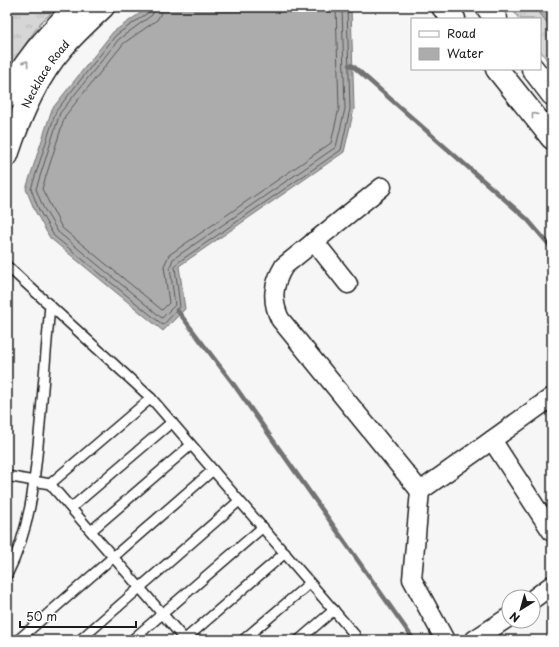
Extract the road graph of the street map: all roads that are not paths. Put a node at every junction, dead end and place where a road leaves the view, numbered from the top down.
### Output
1 (75, 7) edge
2 (103, 7) edge
3 (443, 7) edge
4 (487, 7) edge
5 (453, 18) edge
6 (495, 18) edge
7 (498, 70) edge
8 (534, 70) edge
9 (552, 94) edge
10 (7, 97) edge
11 (552, 138) edge
12 (7, 155) edge
13 (382, 187) dead end
14 (314, 240) junction
15 (7, 266) edge
16 (348, 284) dead end
17 (50, 305) junction
18 (552, 397) edge
19 (151, 398) junction
20 (172, 422) junction
21 (492, 440) junction
22 (192, 445) junction
23 (213, 470) junction
24 (7, 476) edge
25 (34, 480) junction
26 (50, 484) junction
27 (420, 491) junction
28 (239, 501) junction
29 (71, 508) junction
30 (262, 528) junction
31 (91, 531) junction
32 (552, 532) edge
33 (285, 553) junction
34 (112, 556) junction
35 (7, 575) edge
36 (310, 583) junction
37 (552, 585) edge
38 (139, 587) junction
39 (541, 593) edge
40 (334, 610) junction
41 (162, 613) junction
42 (501, 622) edge
43 (18, 640) edge
44 (80, 640) edge
45 (132, 640) edge
46 (184, 640) edge
47 (243, 640) edge
48 (299, 640) edge
49 (350, 640) edge
50 (445, 640) edge
51 (474, 640) edge

10 -> 1 main road, Necklace Road
2 - 12 main road, Necklace Road
3 - 5 main road
4 - 6 main road
11 -> 7 main road
8 - 9 main road
13 - 14 street
14 - 16 street
14 - 27 street
15 - 17 lane
17 - 19 lane
17 - 25 lane
18 - 21 street
19 - 20 lane
19 - 26 lane
20 - 22 lane
20 - 29 lane
21 - 27 street
21 - 32 street
22 - 23 lane
22 - 31 lane
23 - 28 lane
23 - 34 lane
24 - 25 lane
25 - 26 lane
25 - 35 lane
26 - 29 lane
27 - 50 street
28 - 30 lane
28 - 38 lane
29 - 31 lane
30 - 33 lane
30 - 41 lane
31 - 34 lane
33 - 36 lane
33 - 46 lane
34 - 38 lane
34 - 43 lane
36 - 40 lane
36 - 47 lane
37 - 39 street
38 - 41 lane
38 - 44 lane
40 - 48 lane
40 - 49 lane
41 - 45 lane
41 - 46 lane
42 - 51 street

